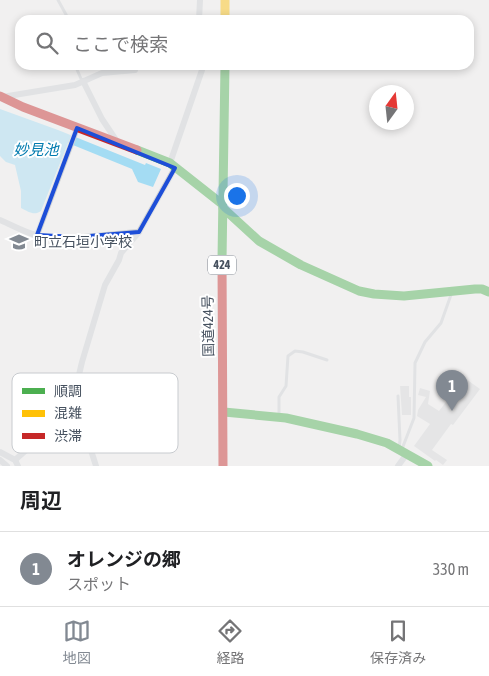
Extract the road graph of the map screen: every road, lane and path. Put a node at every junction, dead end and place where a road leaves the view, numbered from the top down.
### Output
1 (58, 0) edge
2 (200, 0) edge
3 (225, 0) edge
4 (66, 15) edge
5 (199, 15) edge
6 (225, 15) edge
7 (77, 70) edge
8 (135, 70) edge
9 (202, 70) edge
10 (225, 70) edge
11 (82, 81) junction
12 (1, 97) edge
13 (77, 128) junction
14 (119, 144) junction
15 (173, 165) junction
16 (222, 206) junction
17 (0, 220) edge
18 (139, 232) junction
19 (36, 235) junction
20 (452, 292) junction
21 (489, 292) edge
22 (327, 360) dead end
23 (80, 373) edge
24 (398, 396) dead end
25 (224, 412) junction
26 (279, 418) junction
27 (0, 452) edge
28 (402, 452) junction
29 (25, 453) edge
30 (92, 453) edge
31 (0, 460) edge
32 (17, 463) edge
33 (7, 466) edge
34 (96, 466) edge
35 (223, 466) edge
36 (398, 466) edge
37 (428, 466) edge

1 - 4 lane
2 - 5 street
3 - 6 main road
7 - 11 lane
8 - 11 street
9 - 15 street
10 - 16 main road, 国道424号 / 424
11 - 12 street
11 - 14 street
12 - 13 main road
13 - 14 main road
13 - 19 street
14 - 15 main road
15 - 16 main road
15 - 18 street
16 - 20 main road
16 - 25 main road, 国道424号 / 424
17 - 19 street
18 - 19 street
18 - 23 street
20 - 21 main road
20 - 28 lane
22 - 26 lane
24 - 28 lane
25 - 26 main road
25 - 35 main road, 国道424号 / 424
26 - 28 main road
27 - 32 street
28 - 36 street
28 - 37 main road
29 - 32 street
30 - 34 street
31 - 33 street

